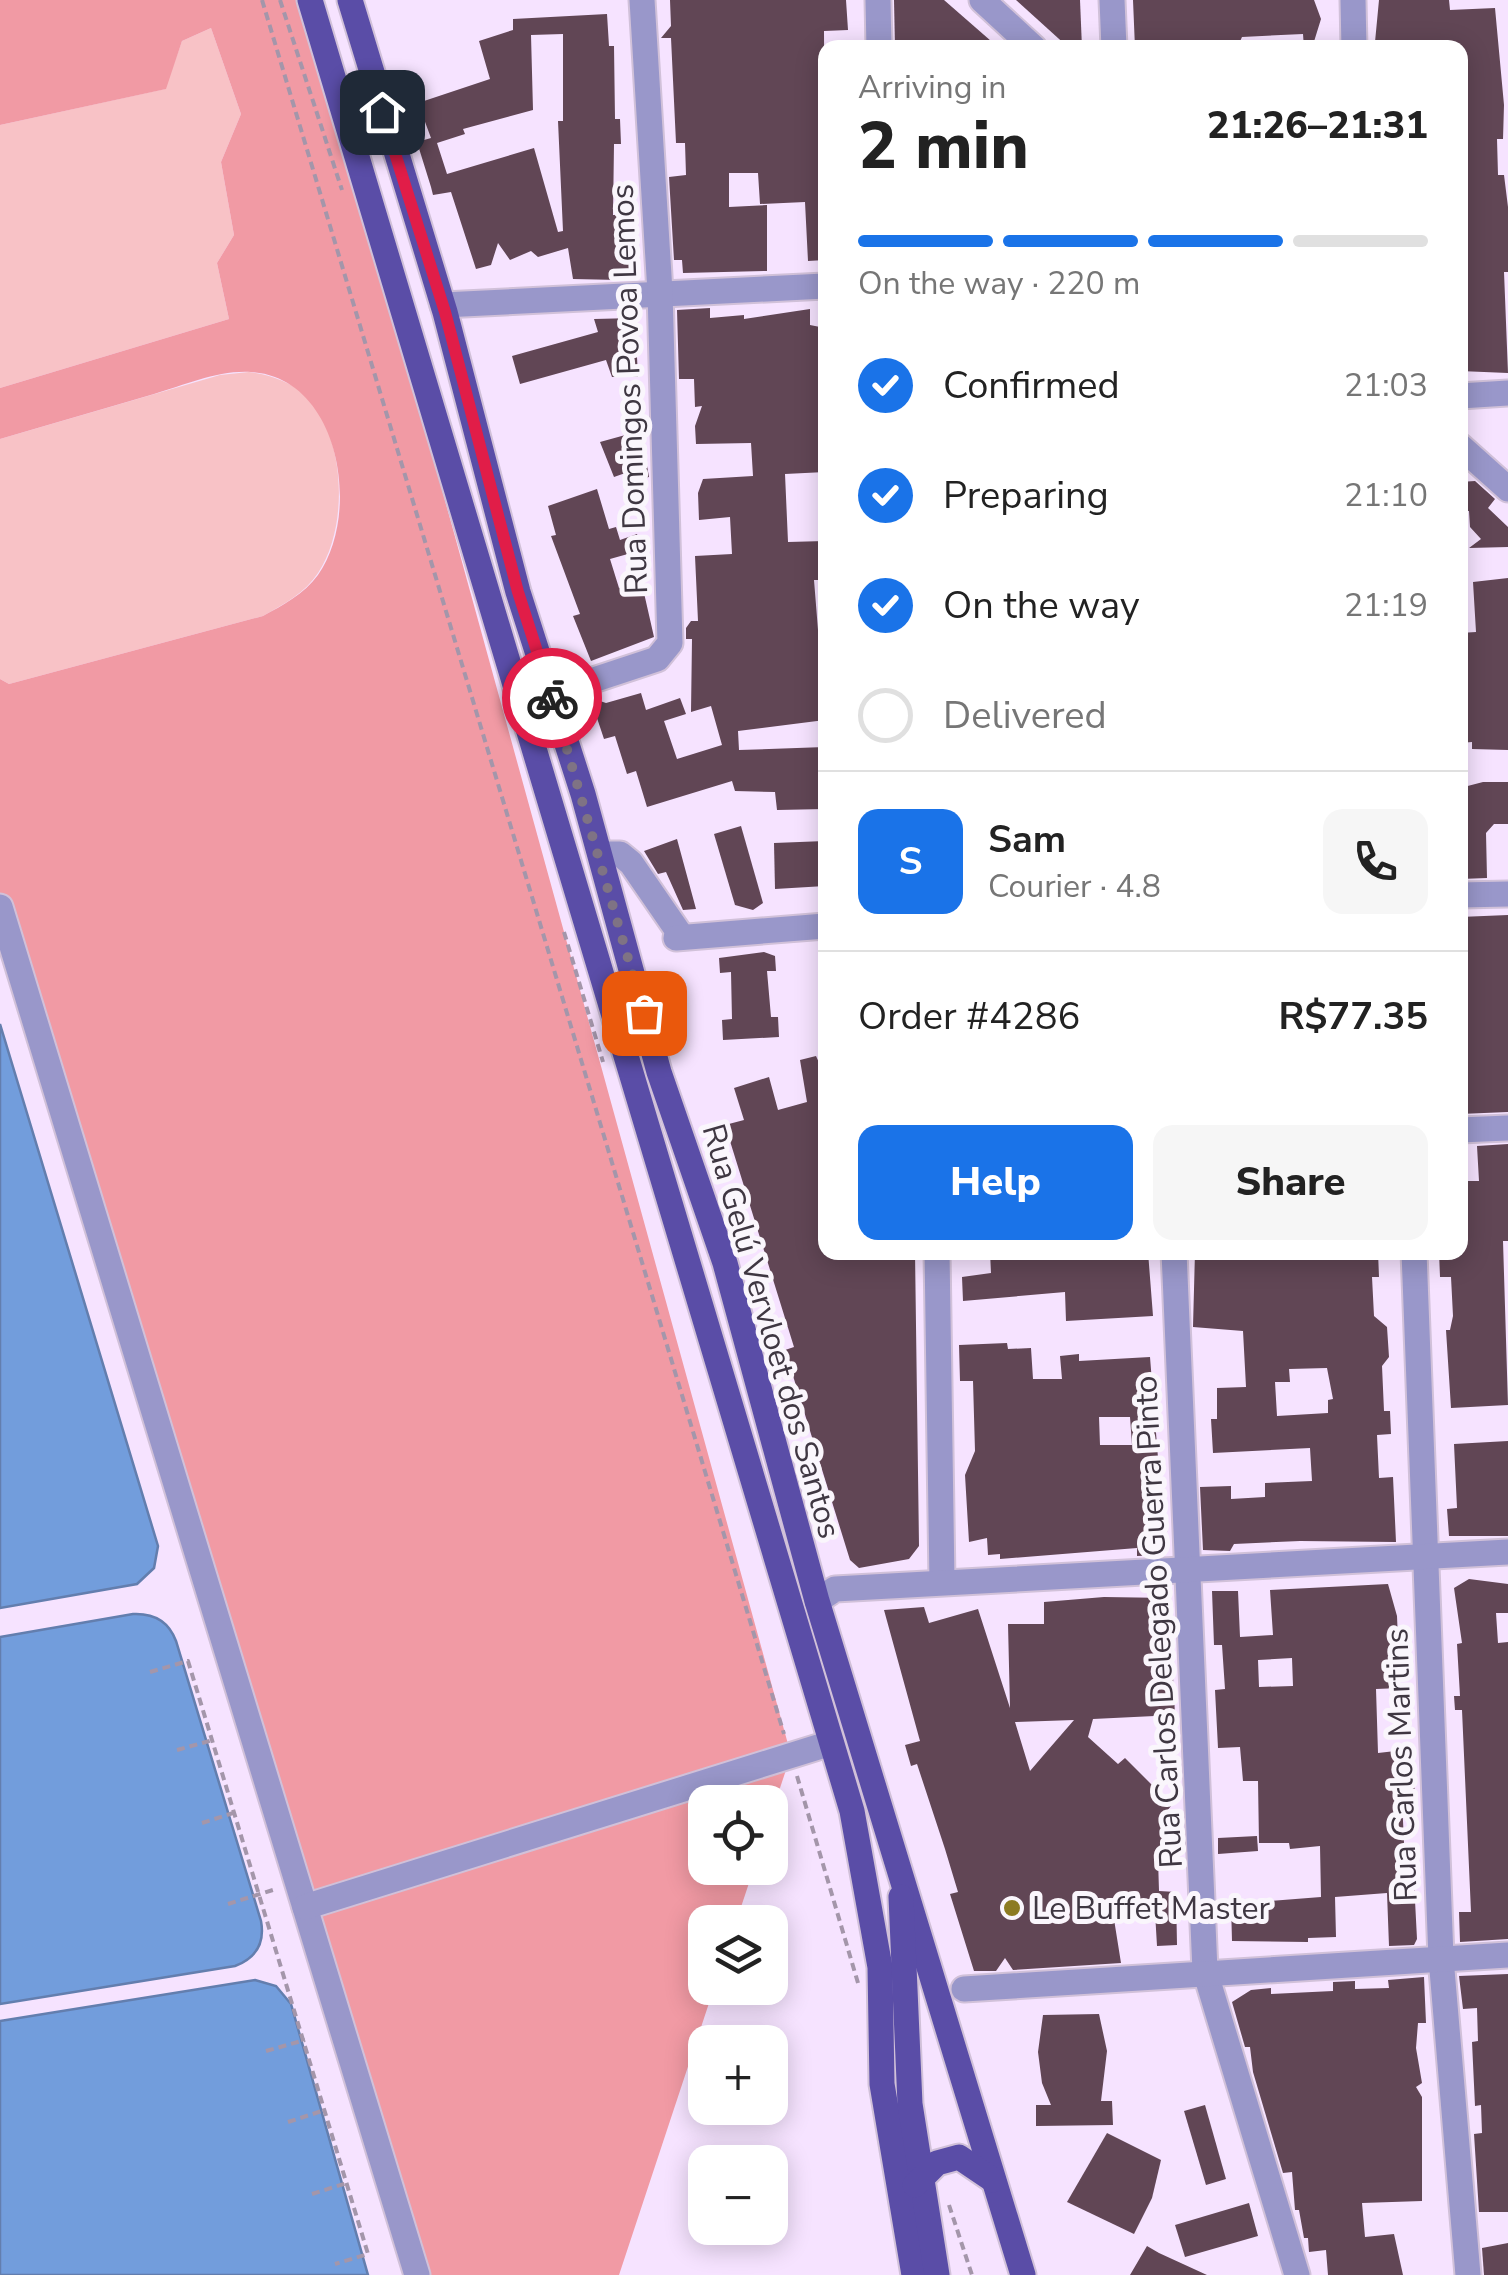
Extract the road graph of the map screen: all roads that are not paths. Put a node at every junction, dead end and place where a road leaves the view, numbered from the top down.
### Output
1 (310, 0) edge
2 (350, 0) edge
3 (642, 0) edge
4 (878, 0) edge
5 (982, 0) edge
6 (1112, 0) edge
7 (1353, 0) edge
8 (880, 40) edge
9 (1025, 40) edge
10 (1114, 40) edge
11 (1354, 40) edge
12 (818, 286) edge
13 (660, 292) junction
14 (443, 306) junction
15 (1508, 394) edge
16 (1468, 396) edge
17 (1468, 453) edge
18 (1508, 488) edge
19 (551, 694) junction
20 (601, 854) junction
21 (1508, 894) edge
22 (1468, 895) edge
23 (0, 907) edge
24 (818, 927) edge
25 (1508, 1128) edge
26 (1468, 1130) edge
27 (937, 1260) edge
28 (1174, 1260) edge
29 (1414, 1260) edge
30 (1508, 1552) edge
31 (1426, 1554) junction
32 (1186, 1569) junction
33 (942, 1582) junction
34 (817, 1601) junction
35 (830, 1743) junction
36 (901, 1866) junction
37 (305, 1907) junction
38 (1508, 1955) edge
39 (1441, 1958) junction
40 (1204, 1971) junction
41 (964, 1989) dead end
42 (922, 2178) junction
43 (993, 2180) junction
44 (902, 2199) junction
45 (417, 2275) edge
46 (914, 2275) edge
47 (937, 2275) edge
48 (1023, 2275) edge
49 (1297, 2275) edge
50 (1468, 2275) edge

1 - 35 main road, Rua Gelú Vervloet dos Santos
2 - 14 main road, Rua Gelú Vervloet dos Santos
3 - 13 street, Rua Domingos Povoa Lemos
4 - 8 street
5 - 9 street
6 - 10 street
7 - 11 street
12 - 13 street
13 - 14 street
13 - 19 street, Rua Domingos Povoa Lemos
14 - 19 main road, Rua Gelú Vervloet dos Santos
15 - 16 street
17 - 18 street
19 - 20 main road, Rua Gelú Vervloet dos Santos
20 - 24 street
20 - 34 main road, Rua Gelú Vervloet dos Santos
21 - 22 street
23 - 37 street
25 - 26 street
27 - 33 street
28 - 32 street, Rua Carlos Delegado Guerra Pinto
29 - 31 street, Rua Carlos Martins
30 - 31 street
31 - 32 street
31 - 39 street, Rua Carlos Martins
32 - 33 street
32 - 40 street, Rua Carlos Delegado Guerra Pinto
33 - 34 street
34 - 36 main road, Rua Gelú Vervloet dos Santos
35 - 37 street
35 - 44 main road, Rua Gelú Vervloet dos Santos
36 - 42 main road
36 - 43 main road, Rua Gelú Vervloet dos Santos
37 - 45 street
38 - 39 street
39 - 40 street
39 - 50 street, Rua Carlos Martins
40 - 41 street
40 - 49 street, Rua Carlos Delegado Guerra Pinto
42 - 43 main road
42 - 44 main road
42 - 47 main road
43 - 48 main road, Rua Gelú Vervloet dos Santos
44 - 46 main road, Rua Gelú Vervloet dos Santos

